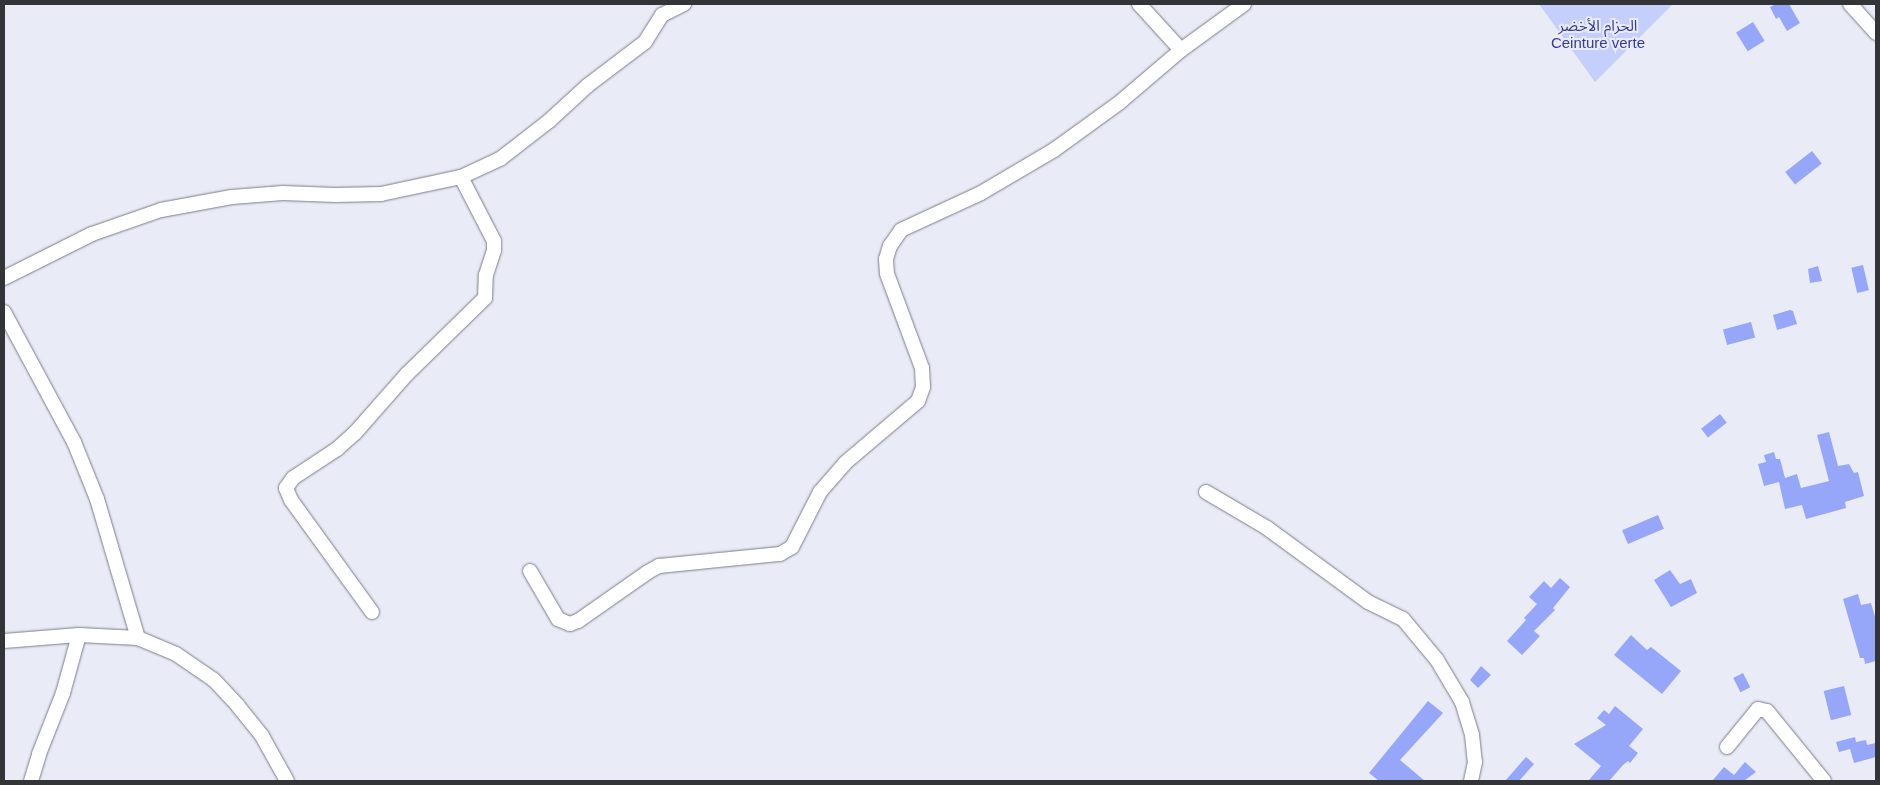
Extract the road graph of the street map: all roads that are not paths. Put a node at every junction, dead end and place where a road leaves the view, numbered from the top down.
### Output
1 (684, 4) edge
2 (1139, 4) edge
3 (1244, 4) edge
4 (1850, 4) edge
5 (1876, 33) edge
6 (1181, 50) junction
7 (461, 177) junction
8 (4, 278) edge
9 (4, 312) edge
10 (1206, 492) dead end
11 (530, 571) dead end
12 (372, 612) dead end
13 (80, 635) junction
14 (138, 638) junction
15 (4, 641) edge
16 (1727, 747) dead end
17 (32, 781) edge
18 (287, 781) edge
19 (1471, 781) edge
20 (1824, 781) edge

1 - 7 street
2 - 6 street
3 - 6 street
4 - 5 street
6 - 11 street
7 - 8 street
7 - 12 street
9 - 14 street
10 - 19 street
13 - 14 street
13 - 15 street
13 - 17 street
14 - 18 street
16 - 20 street

